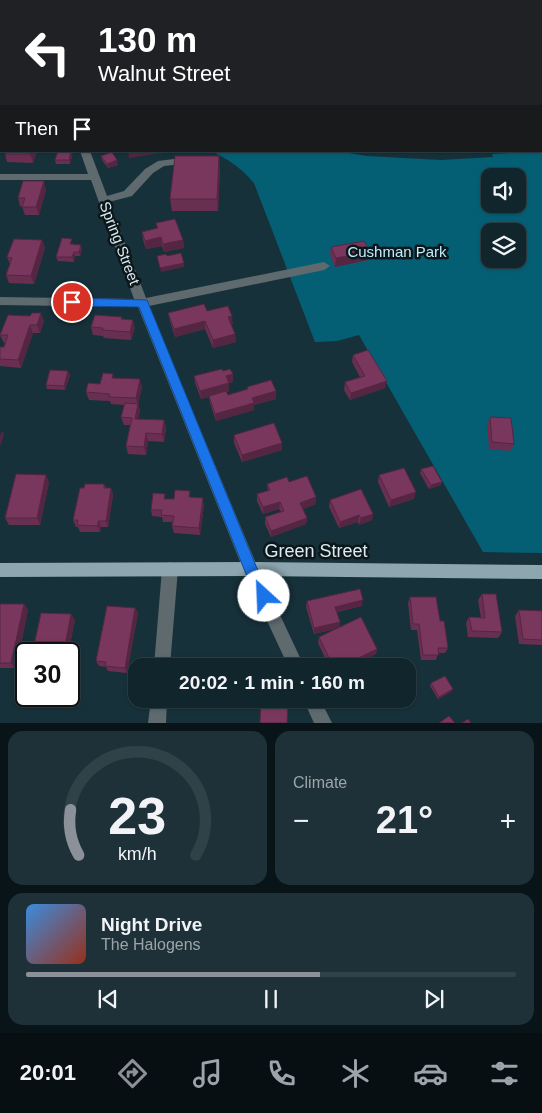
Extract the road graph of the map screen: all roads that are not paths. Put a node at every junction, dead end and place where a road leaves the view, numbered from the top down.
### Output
1 (85, 152) edge
2 (199, 158) edge
3 (0, 177) edge
4 (95, 177) junction
5 (104, 200) junction
6 (324, 266) dead end
7 (0, 302) edge
8 (144, 303) junction
9 (251, 569) junction
10 (0, 570) edge
11 (170, 570) junction
12 (542, 572) edge
13 (163, 658) edge
14 (292, 658) edge
15 (158, 708) edge
16 (316, 708) edge
17 (157, 723) edge
18 (323, 723) edge

1 - 4 street, Spring Street
2 - 5 street
3 - 4 street
4 - 5 street, Spring Street
5 - 8 street, Spring Street
6 - 8 street
7 - 8 street
8 - 9 street, Spring Street
9 - 11 main road, Green Street
9 - 12 main road, Green Street
9 - 14 street, Spring Street
10 - 11 main road, Green Street
11 - 13 street
15 - 17 street
16 - 18 street

